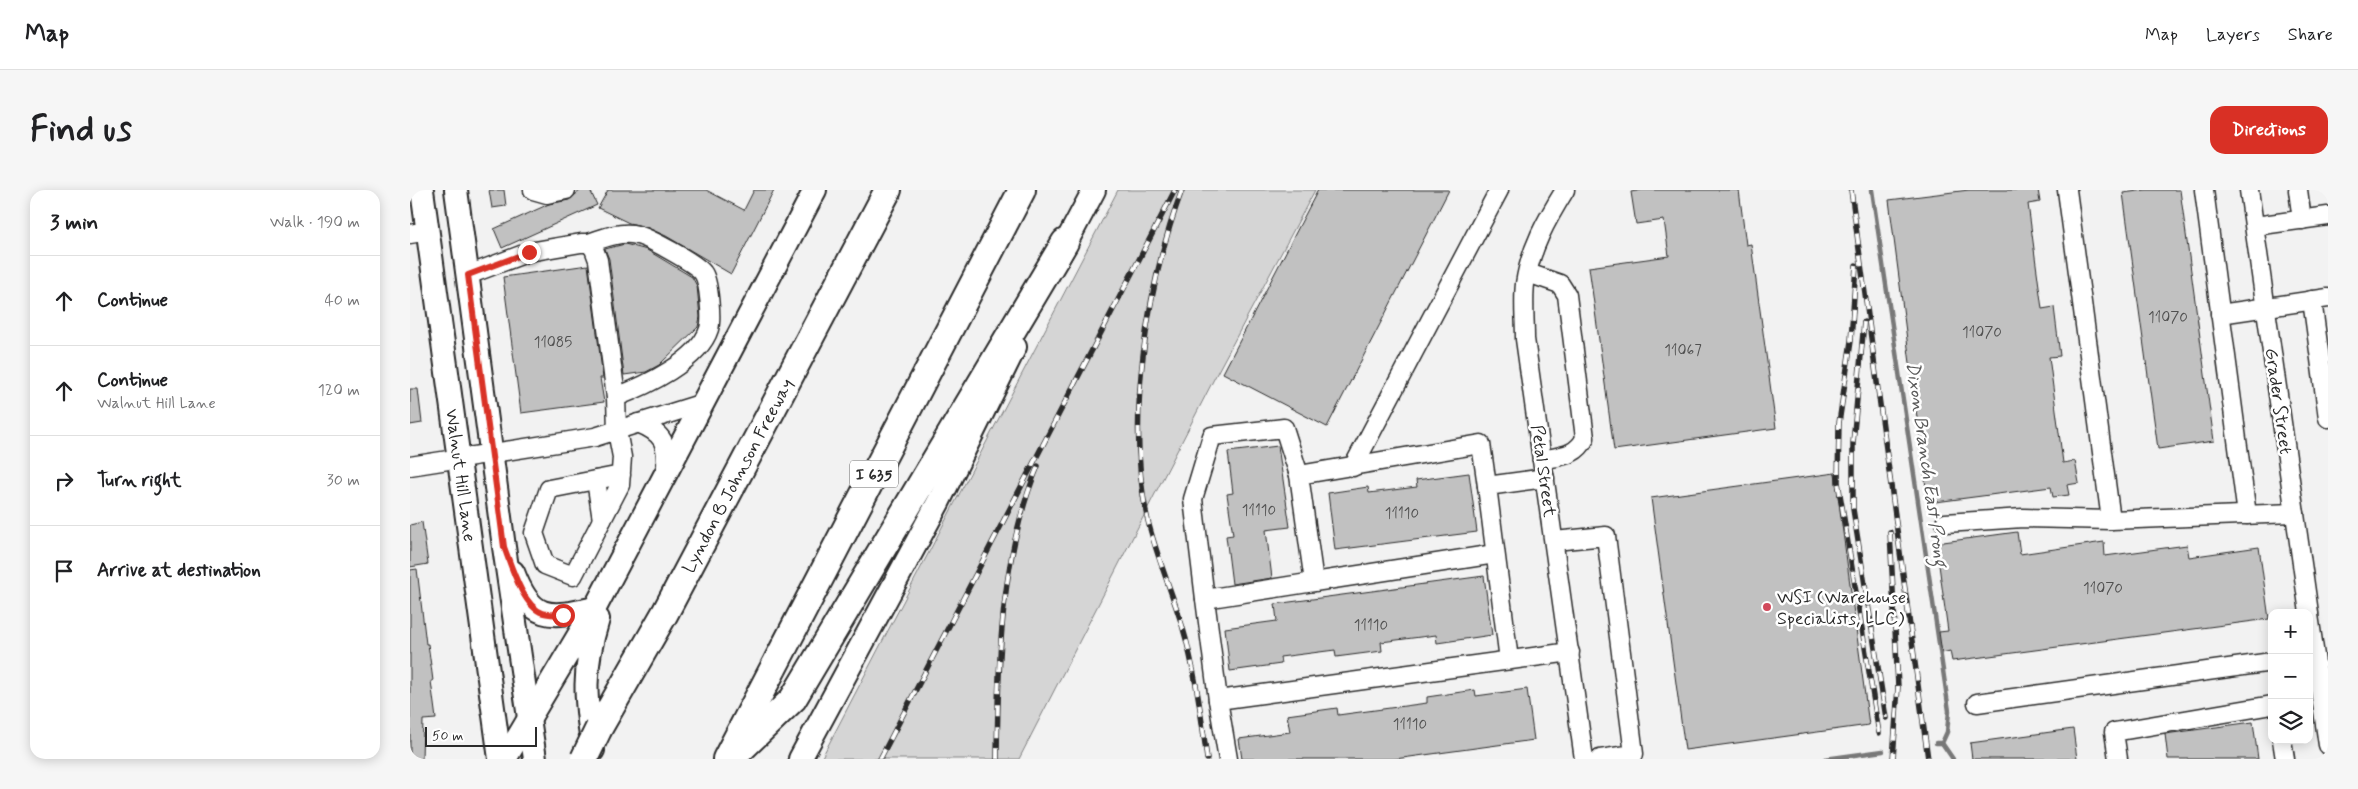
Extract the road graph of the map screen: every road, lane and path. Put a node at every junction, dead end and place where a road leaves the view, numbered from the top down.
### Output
1 (422, 190) edge
2 (456, 190) edge
3 (534, 190) edge
4 (566, 190) edge
5 (815, 190) edge
6 (888, 190) edge
7 (1022, 190) edge
8 (1094, 190) edge
9 (1499, 190) edge
10 (1565, 190) edge
11 (2067, 190) edge
12 (2204, 190) edge
13 (2249, 190) edge
14 (2298, 190) edge
15 (2328, 216) edge
16 (2302, 220) junction
17 (2254, 226) junction
18 (419, 233) edge
19 (1066, 242) junction
20 (589, 243) junction
21 (1528, 273) junction
22 (468, 275) junction
23 (2320, 299) edge
24 (2265, 306) junction
25 (2220, 314) junction
26 (616, 396) junction
27 (702, 403) junction
28 (2328, 418) edge
29 (638, 423) junction
30 (617, 431) junction
31 (492, 454) junction
32 (460, 460) junction
33 (1542, 460) junction
34 (410, 466) edge
35 (1353, 467) junction
36 (666, 473) junction
37 (621, 475) junction
38 (1299, 475) junction
39 (1545, 478) junction
40 (596, 480) junction
41 (1486, 486) junction
42 (2295, 513) junction
43 (2247, 515) junction
44 (602, 520) junction
45 (2111, 520) junction
46 (1946, 523) dead end
47 (1554, 541) junction
48 (504, 547) junction
49 (1496, 554) junction
50 (610, 580) junction
51 (1314, 582) junction
52 (1205, 599) junction
53 (595, 608) junction
54 (2308, 609) edge
55 (1570, 652) junction
56 (1509, 660) junction
57 (2313, 662) edge
58 (2268, 663) edge
59 (2319, 696) edge
60 (1218, 700) junction
61 (1977, 703) dead end
62 (2268, 705) edge
63 (530, 720) junction
64 (2282, 744) edge
65 (2328, 745) edge
66 (500, 759) edge
67 (505, 759) edge
68 (536, 759) edge
69 (584, 759) edge
70 (595, 759) edge
71 (726, 759) edge
72 (732, 759) edge
73 (800, 759) edge
74 (1228, 759) edge
75 (1584, 759) edge
76 (1600, 759) edge
77 (2118, 759) edge
78 (2284, 759) edge

1 - 18 main road, Walnut Hill Lane
2 - 22 main road, Walnut Hill Lane
3 - 4 street
5 - 27 main road
6 - 69 highway, Lyndon B Johnson Freeway, bridge
7 - 71 highway, I 635
8 - 19 main road
9 - 35 street
10 - 21 street, Petal Street
11 - 45 street
12 - 25 street
13 - 17 street, Grader Street
14 - 16 street
15 - 16 street
16 - 17 street
17 - 24 street, Grader Street
18 - 32 main road, Walnut Hill Lane
19 - 72 highway
19 - 73 main road
20 - 22 street
20 - 26 street
20 - 26 street
21 - 33 street, Petal Street
21 - 33 street
22 - 31 main road, Walnut Hill Lane
23 - 24 street
23 - 28 street
24 - 25 street
24 - 42 street, Grader Street
25 - 43 street
26 - 30 street
27 - 29 street
27 - 36 main road
29 - 30 street
29 - 36 street
30 - 31 street
30 - 37 street
31 - 32 street
31 - 48 main road, Walnut Hill Lane
32 - 34 street
32 - 66 main road, Walnut Hill Lane
33 - 39 street, Petal Street
35 - 38 street
35 - 41 street
36 - 50 main road
37 - 40 street
37 - 44 street
38 - 51 street
38 - 52 street
39 - 41 street
39 - 47 street, Petal Street
40 - 44 street
40 - 44 street
41 - 49 street
42 - 43 street
42 - 54 street, Grader Street
43 - 45 street
45 - 46 street
47 - 55 street, Petal Street
47 - 76 street
48 - 53 main road
48 - 63 main road, Walnut Hill Lane
49 - 51 street
49 - 56 street
50 - 53 main road
50 - 70 main road
51 - 52 street
52 - 60 street
53 - 63 main road
55 - 56 street
55 - 75 street, Petal Street
56 - 60 street
57 - 59 street, Grader Street
58 - 61 street
59 - 65 street, Grader Street
60 - 74 street
62 - 77 street
63 - 67 main road
63 - 68 main road, Walnut Hill Lane
64 - 78 street

